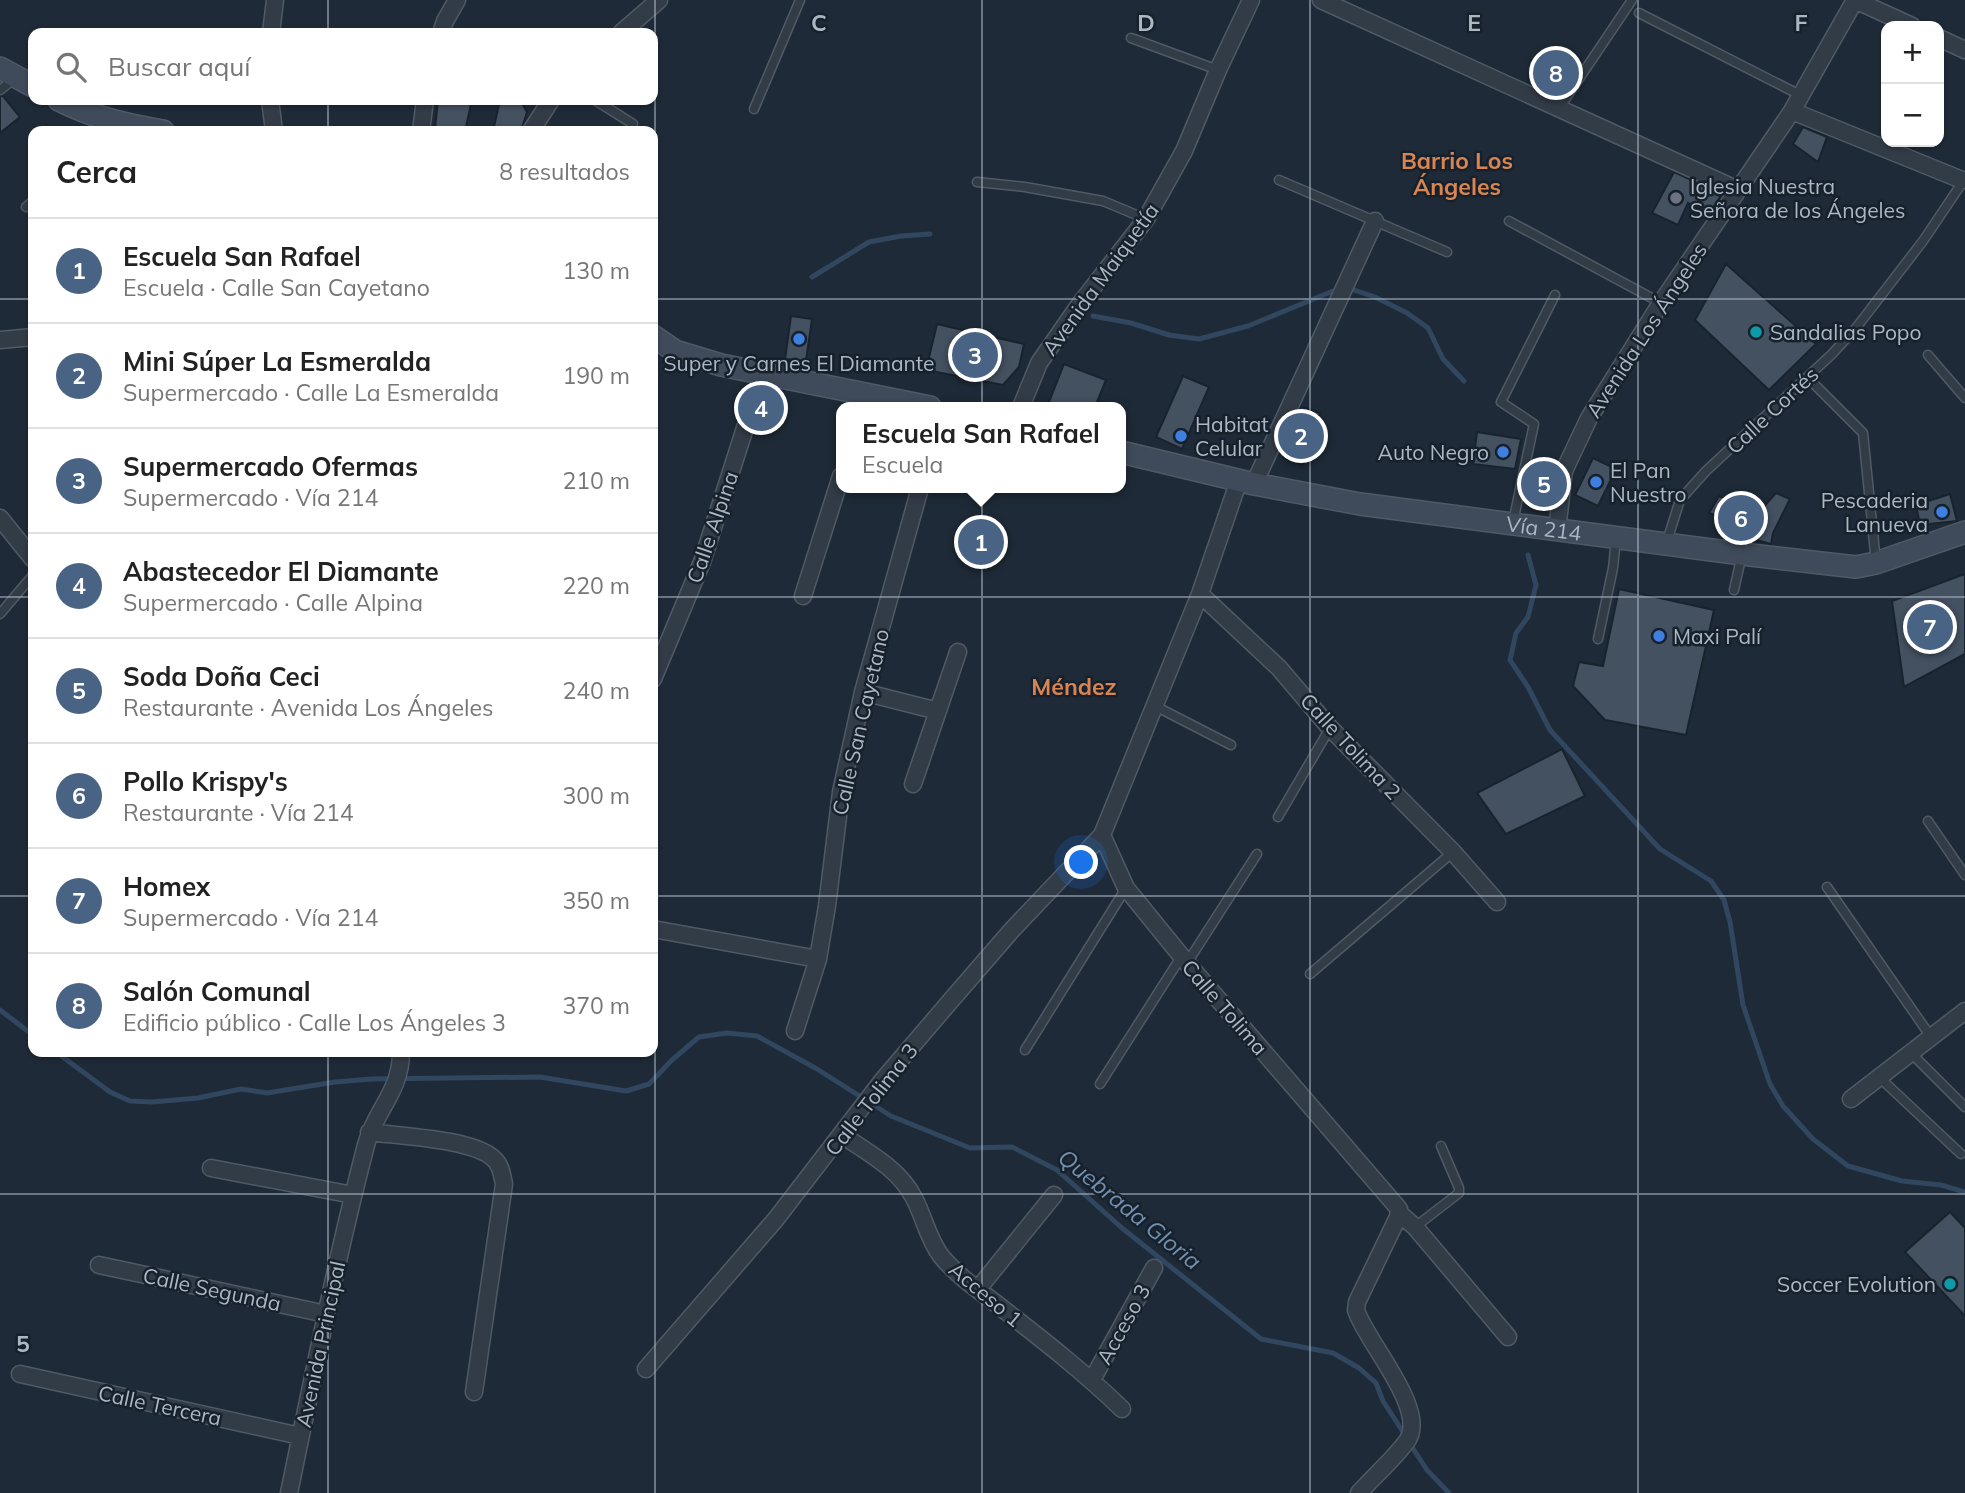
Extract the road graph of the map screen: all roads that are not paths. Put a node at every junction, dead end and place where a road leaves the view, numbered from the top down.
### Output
1 (275, 0) edge
2 (457, 0) edge
3 (659, 0) edge
4 (800, 0) edge
5 (1251, 0) edge
6 (1321, 0) edge
7 (1632, 0) edge
8 (1855, 0) edge
9 (1639, 13) dead end
10 (1901, 21) edge
11 (272, 28) edge
12 (443, 28) edge
13 (627, 28) edge
14 (1131, 38) dead end
15 (1944, 40) edge
16 (1965, 50) edge
17 (1218, 70) junction
18 (1800, 95) junction
19 (70, 105) edge
20 (271, 105) edge
21 (424, 105) edge
22 (548, 105) edge
23 (603, 105) edge
24 (754, 109) dead end
25 (1558, 110) junction
26 (1792, 111) junction
27 (634, 124) dead end
28 (108, 126) edge
29 (273, 126) edge
30 (422, 126) edge
31 (534, 126) edge
32 (1279, 180) dead end
33 (1964, 180) edge
34 (977, 182) dead end
35 (1738, 190) junction
36 (1146, 219) junction
37 (1375, 221) junction
38 (1510, 222) dead end
39 (1447, 252) dead end
40 (1555, 295) dead end
41 (1661, 303) junction
42 (28, 337) edge
43 (658, 339) edge
44 (0, 340) edge
45 (1928, 355) dead end
46 (763, 372) junction
47 (1807, 377) junction
48 (1965, 398) edge
49 (865, 401) edge
50 (1023, 402) edge
51 (1126, 453) edge
52 (1247, 482) junction
53 (836, 492) edge
54 (919, 493) edge
55 (0, 518) edge
56 (1512, 524) junction
57 (1557, 530) junction
58 (1965, 532) edge
59 (1616, 538) junction
60 (1666, 544) junction
61 (28, 553) edge
62 (1742, 554) junction
63 (1876, 563) junction
64 (28, 581) edge
65 (1734, 590) dead end
66 (1200, 594) junction
67 (803, 596) dead end
68 (0, 614) edge
69 (1598, 639) dead end
70 (958, 652) dead end
71 (658, 657) edge
72 (863, 692) junction
73 (1155, 706) junction
74 (938, 711) junction
75 (1331, 728) junction
76 (1231, 745) dead end
77 (913, 784) dead end
78 (1278, 817) dead end
79 (1928, 821) dead end
80 (1102, 835) junction
81 (1452, 852) junction
82 (1257, 854) dead end
83 (1965, 875) edge
84 (1827, 887) dead end
85 (1126, 888) junction
86 (1497, 902) dead end
87 (658, 930) edge
88 (818, 959) junction
89 (1184, 960) junction
90 (1310, 974) dead end
91 (1965, 1011) edge
92 (795, 1031) dead end
93 (1931, 1037) junction
94 (1025, 1050) dead end
95 (1911, 1053) junction
96 (401, 1057) edge
97 (1879, 1077) junction
98 (1100, 1084) dead end
99 (1851, 1099) dead end
100 (1965, 1107) edge
101 (369, 1132) junction
102 (842, 1135) junction
103 (1441, 1146) dead end
104 (1961, 1154) dead end
105 (211, 1168) dead end
106 (353, 1195) junction
107 (1054, 1195) dead end
108 (1399, 1213) junction
109 (1415, 1227) junction
110 (99, 1265) dead end
111 (1154, 1268) dead end
112 (978, 1289) junction
113 (326, 1314) junction
114 (1508, 1337) dead end
115 (646, 1369) dead end
116 (20, 1374) dead end
117 (1091, 1380) junction
118 (474, 1392) dead end
119 (1122, 1409) dead end
120 (300, 1436) junction
121 (289, 1493) edge
122 (1359, 1493) edge

1 - 11 street
2 - 12 street
3 - 13 street
4 - 24 lane
5 - 17 street, Avenida Maiquetía
6 - 25 street
7 - 25 lane
8 - 10 street
8 - 18 street, Avenida Los Ángeles
9 - 18 lane
14 - 17 lane
15 - 16 street
17 - 36 street, Avenida Maiquetía
18 - 26 street, Avenida Los Ángeles
19 - 28 main road
20 - 29 street
21 - 30 street
22 - 31 street
23 - 27 lane
25 - 35 street
26 - 33 street
26 - 35 street, Avenida Los Ángeles
32 - 37 lane
33 - 47 lane, Calle Cortés
34 - 36 lane
35 - 41 street, Avenida Los Ángeles
36 - 50 street, Avenida Maiquetía
37 - 39 lane
37 - 52 street
38 - 41 lane
40 - 56 lane
41 - 57 street, Avenida Los Ángeles
42 - 44 street
43 - 46 main road
45 - 48 lane
46 - 49 main road
46 - 71 street, Calle Alpina
47 - 60 lane, Calle Cortés
47 - 63 lane
51 - 52 main road, Vía 214
52 - 56 main road, Vía 214
52 - 66 street
53 - 67 street
54 - 72 street, Calle San Cayetano
55 - 61 street
56 - 57 main road, Vía 214
57 - 59 main road, Vía 214
58 - 63 main road, Vía 214
59 - 60 main road, Vía 214
59 - 69 lane
60 - 62 main road, Vía 214
62 - 63 main road, Vía 214
62 - 65 lane
64 - 68 lane
66 - 73 street
66 - 75 street, Calle Tolima 2
70 - 74 street
72 - 74 street
72 - 88 street, Calle San Cayetano
73 - 76 lane
73 - 80 street
74 - 77 street
75 - 78 lane
75 - 81 street, Calle Tolima 2
79 - 83 lane
80 - 85 street, Calle Tolima
80 - 102 street, Calle Tolima 3
81 - 86 street, Calle Tolima 2
81 - 90 lane
82 - 89 lane
84 - 93 lane
85 - 89 street, Calle Tolima
85 - 94 lane
87 - 88 street
88 - 92 street, Calle San Cayetano
89 - 98 lane
89 - 108 street, Calle Tolima
91 - 93 street
93 - 95 street
95 - 97 street
95 - 100 lane
96 - 101 street, Avenida Principal
97 - 99 street
97 - 104 lane
101 - 106 street, Avenida Principal
101 - 118 street
102 - 112 street, Acceso 1
102 - 115 street, Calle Tolima 3
103 - 109 lane
105 - 106 street
106 - 113 street, Avenida Principal
107 - 112 street
108 - 109 street, Calle Tolima
108 - 122 street
109 - 114 street, Calle Tolima
110 - 113 street, Calle Segunda
111 - 117 street, Acceso 3
112 - 117 street, Acceso 1
113 - 120 street, Avenida Principal
116 - 120 street, Calle Tercera
117 - 119 street, Acceso 1
120 - 121 street, Avenida Principal

